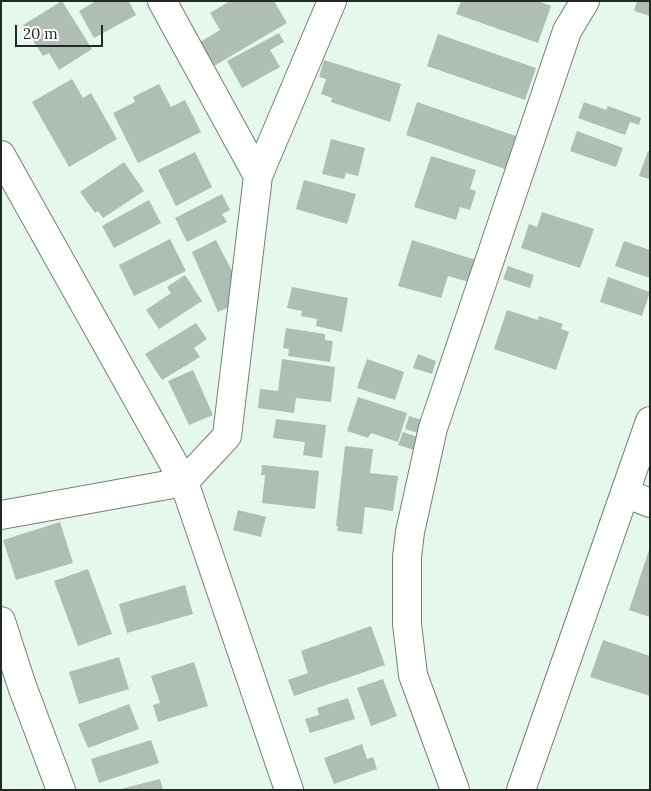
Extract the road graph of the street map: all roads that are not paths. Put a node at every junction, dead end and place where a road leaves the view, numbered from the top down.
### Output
1 (162, 1) edge
2 (332, 1) edge
3 (585, 1) edge
4 (1, 155) edge
5 (258, 176) junction
6 (650, 421) edge
7 (184, 482) junction
8 (625, 493) junction
9 (650, 503) edge
10 (1, 515) edge
11 (1, 621) edge
12 (12, 689) edge
13 (61, 790) edge
14 (289, 790) edge
15 (454, 790) edge
16 (521, 790) edge

1 - 5 street
2 - 5 street
3 - 15 street
4 - 7 street
5 - 7 street
6 - 8 street
7 - 10 street
7 - 14 street
8 - 9 street
8 - 16 street
11 - 12 street
12 - 13 street

